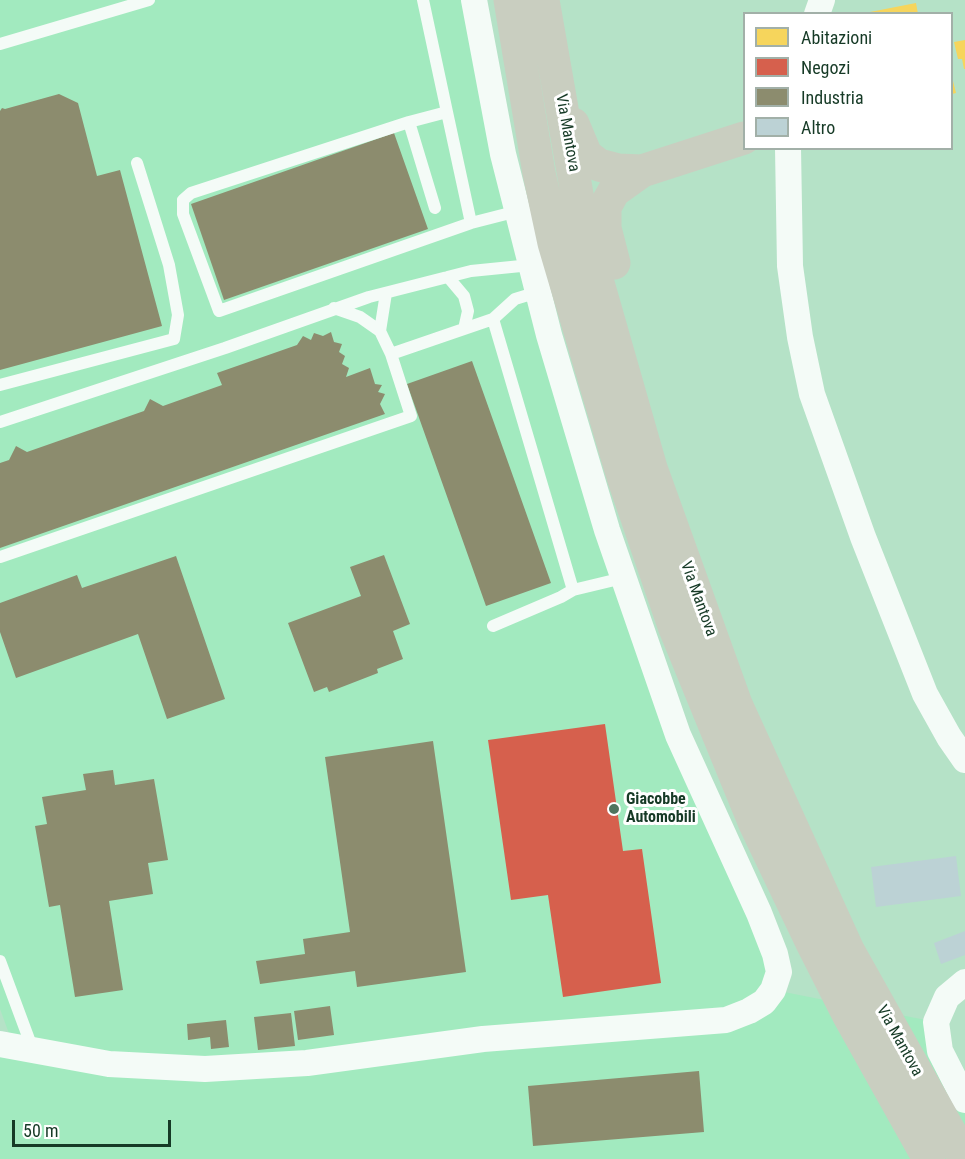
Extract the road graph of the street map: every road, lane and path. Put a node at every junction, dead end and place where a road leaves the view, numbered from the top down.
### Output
1 (149, 0) edge
2 (423, 0) edge
3 (474, 0) edge
4 (510, 0) edge
5 (543, 0) edge
6 (0, 45) edge
7 (558, 81) junction
8 (447, 112) junction
9 (409, 122) junction
10 (743, 138) edge
11 (788, 150) edge
12 (137, 163) dead end
13 (642, 171) junction
14 (435, 208) dead end
15 (518, 211) junction
16 (471, 223) junction
17 (531, 265) junction
18 (448, 277) junction
19 (538, 292) junction
20 (386, 293) junction
21 (334, 308) junction
22 (493, 319) junction
23 (465, 329) junction
24 (380, 331) junction
25 (391, 354) junction
26 (0, 385) edge
27 (636, 416) junction
28 (0, 422) edge
29 (0, 557) edge
30 (623, 578) junction
31 (573, 590) junction
32 (493, 626) dead end
33 (965, 760) edge
34 (0, 961) edge
35 (965, 982) edge
36 (0, 1044) edge
37 (34, 1051) junction
38 (965, 1100) edge
39 (929, 1159) edge
40 (964, 1159) edge

1 - 6 lane
2 - 8 lane
3 - 15 street
4 - 39 highway, Via Mantova
5 - 7 highway, Via Mantova
7 - 13 highway
7 - 27 highway, Via Mantova
8 - 9 lane
8 - 16 lane
9 - 14 lane
9 - 16 lane
10 - 13 highway
11 - 33 street
12 - 26 lane
13 - 27 highway
15 - 16 lane
15 - 17 street
17 - 18 lane
17 - 19 street
18 - 20 lane
18 - 23 lane
19 - 22 lane
19 - 30 street
20 - 21 lane
20 - 24 lane
21 - 24 lane
21 - 28 lane
22 - 23 lane
22 - 31 lane
23 - 25 lane
24 - 25 lane
25 - 29 lane
27 - 40 highway, Via Mantova
30 - 31 lane
30 - 37 street
31 - 32 lane
34 - 37 lane
35 - 38 street
36 - 37 street

